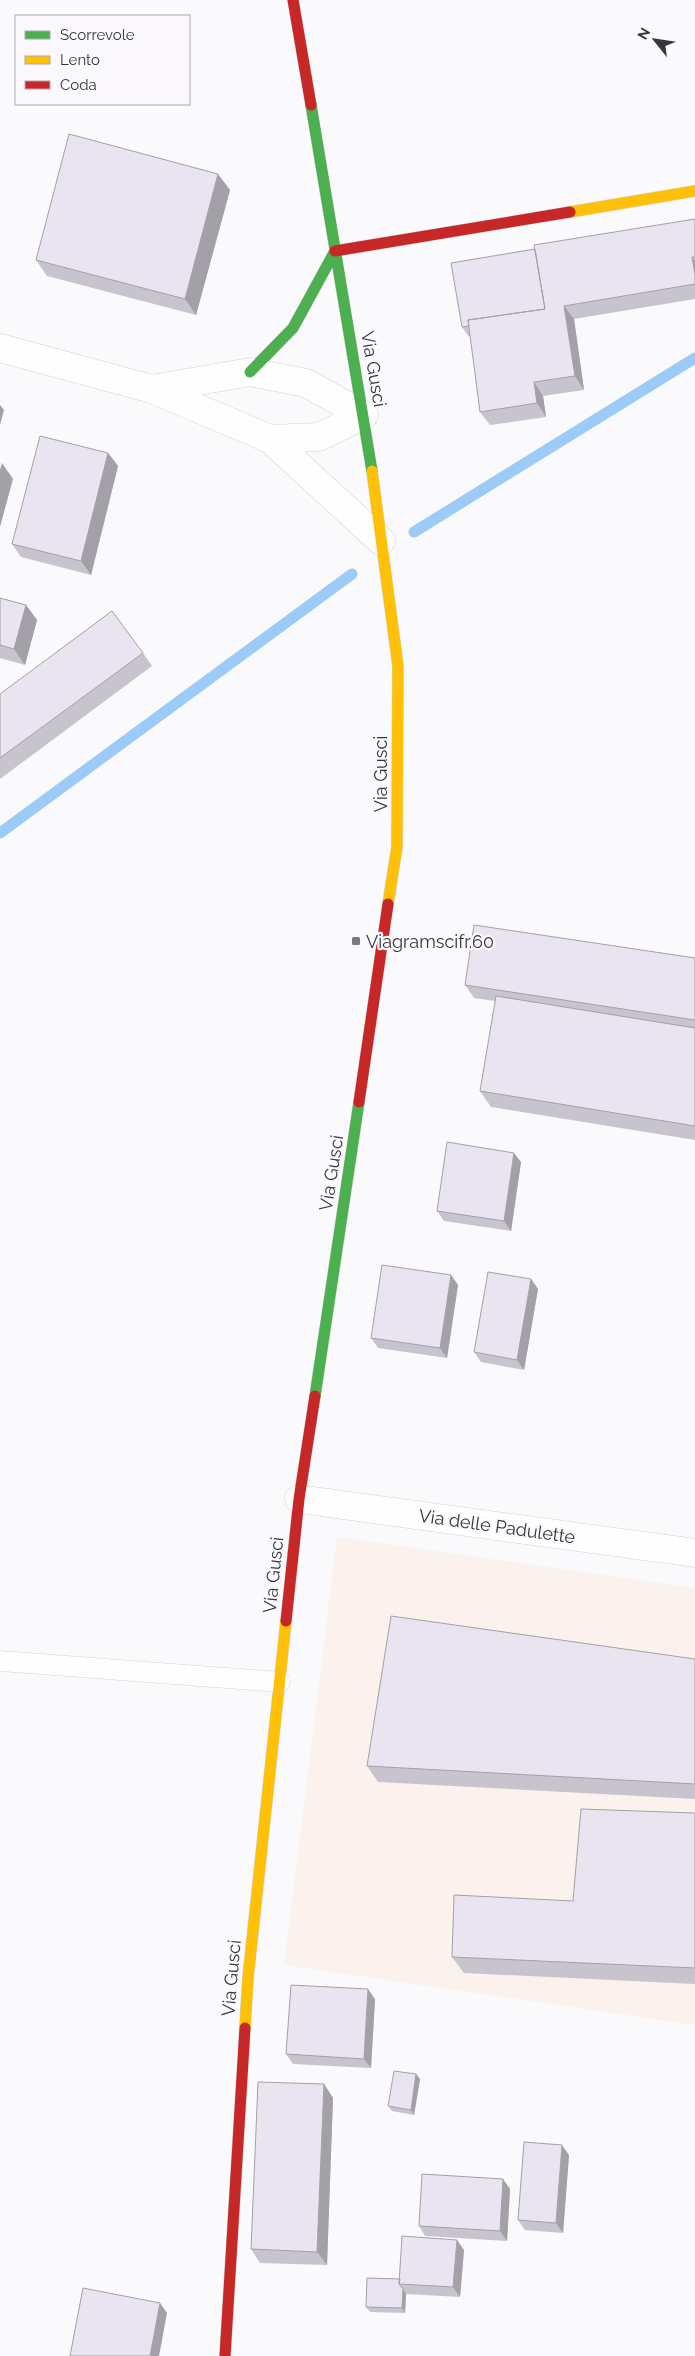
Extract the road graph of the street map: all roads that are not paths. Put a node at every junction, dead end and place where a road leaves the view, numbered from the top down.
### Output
1 (293, 0) edge
2 (695, 191) edge
3 (335, 250) junction
4 (0, 348) edge
5 (250, 372) junction
6 (152, 389) junction
7 (364, 416) junction
8 (270, 439) junction
9 (382, 541) junction
10 (299, 1499) junction
11 (695, 1553) edge
12 (0, 1661) edge
13 (280, 1682) junction
14 (225, 2356) edge

1 - 3 street, Via Gusci
2 - 3 street
3 - 5 street
3 - 7 street, Via Gusci
4 - 6 street
5 - 6 street
5 - 7 street
6 - 8 street
7 - 8 street
7 - 9 street, Via Gusci
8 - 9 street
9 - 10 street, Via Gusci
10 - 11 street, Via delle Padulette
10 - 13 street, Via Gusci
12 - 13 lane
13 - 14 street, Via Gusci

